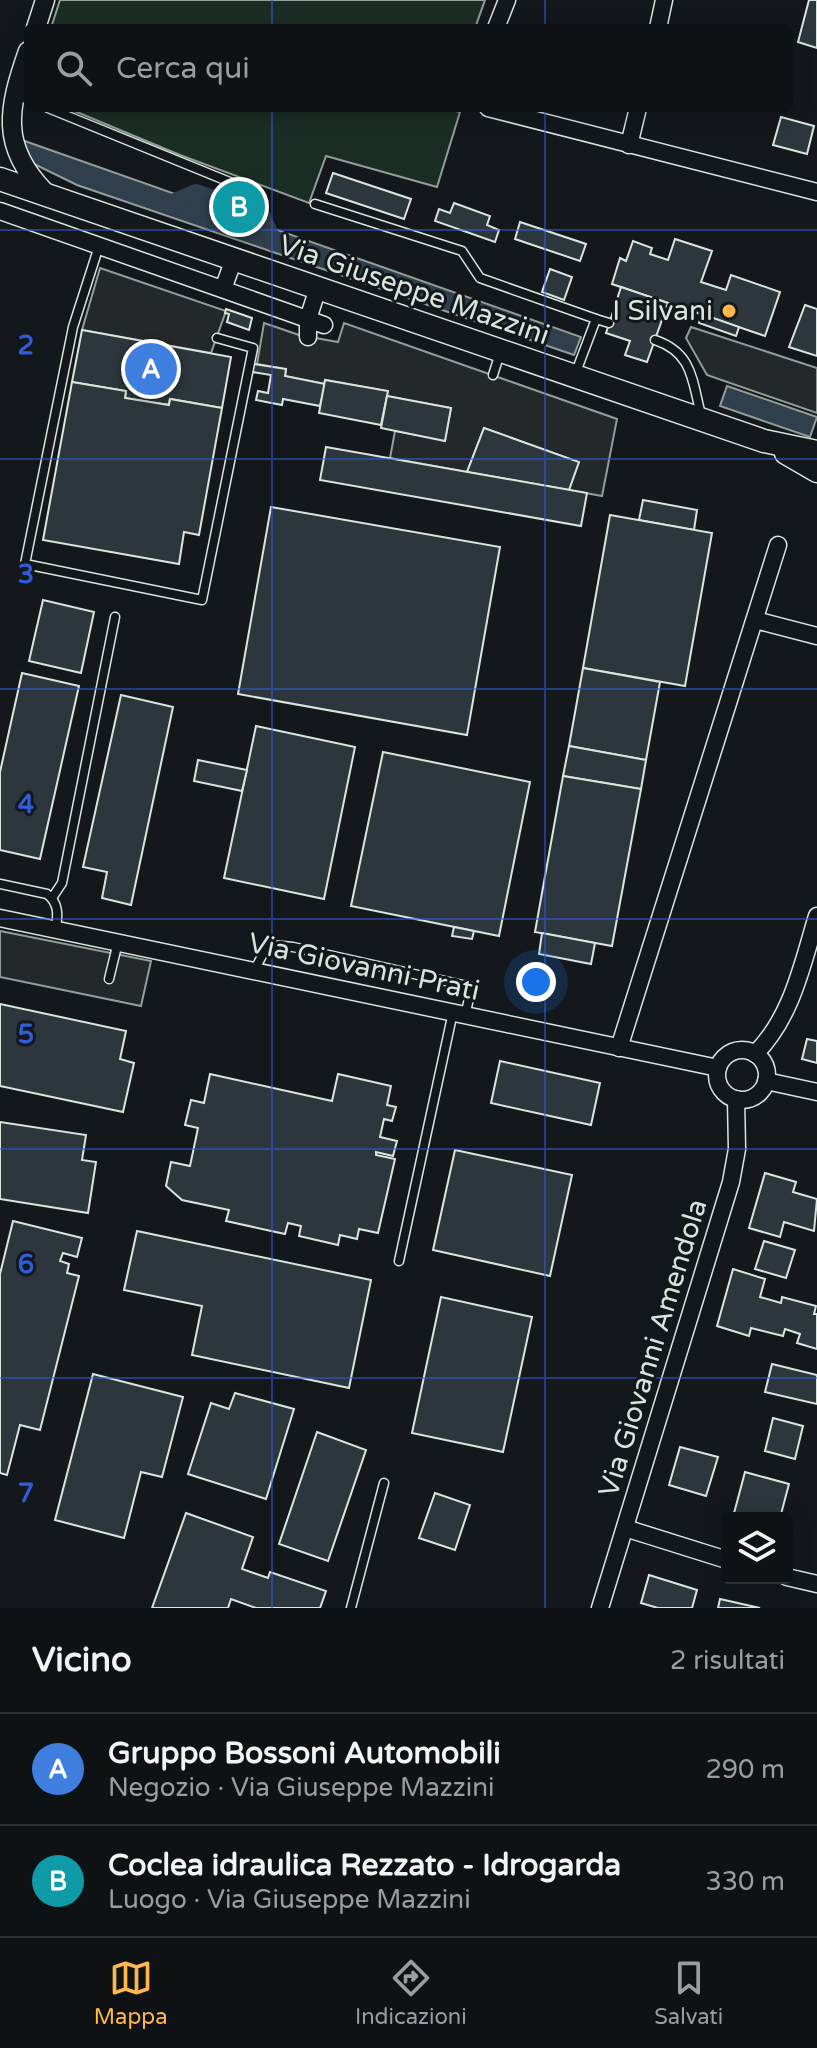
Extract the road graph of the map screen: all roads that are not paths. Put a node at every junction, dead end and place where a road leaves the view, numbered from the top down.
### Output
1 (45, 0) edge
2 (507, 0) edge
3 (664, 0) edge
4 (37, 24) edge
5 (498, 24) edge
6 (659, 24) edge
7 (24, 74) edge
8 (20, 97) edge
9 (58, 112) edge
10 (503, 112) edge
11 (637, 112) edge
12 (3, 118) edge
13 (629, 145) junction
14 (0, 179) edge
15 (817, 192) edge
16 (49, 195) junction
17 (243, 200) dead end
18 (315, 204) dead end
19 (0, 211) edge
20 (99, 246) junction
21 (234, 259) junction
22 (318, 288) junction
23 (223, 289) junction
24 (308, 319) junction
25 (596, 319) junction
26 (609, 323) dead end
27 (324, 325) dead end
28 (308, 337) dead end
29 (217, 338) dead end
30 (655, 340) dead end
31 (501, 351) junction
32 (493, 375) dead end
33 (574, 376) junction
34 (703, 420) junction
35 (764, 441) junction
36 (817, 452) edge
37 (817, 471) edge
38 (778, 545) dead end
39 (115, 617) dead end
40 (755, 620) junction
41 (817, 636) edge
42 (0, 884) edge
43 (52, 898) junction
44 (817, 916) edge
45 (0, 918) edge
46 (56, 929) junction
47 (118, 942) junction
48 (254, 971) junction
49 (109, 979) dead end
50 (459, 1013) junction
51 (619, 1048) junction
52 (755, 1054) junction
53 (718, 1068) junction
54 (766, 1081) junction
55 (817, 1092) edge
56 (736, 1099) junction
57 (399, 1261) dead end
58 (384, 1483) dead end
59 (625, 1528) junction
60 (721, 1558) edge
61 (793, 1578) edge
62 (817, 1584) edge
63 (351, 1608) edge
64 (600, 1608) edge

1 - 4 street
2 - 5 street
3 - 6 street
7 - 8 street
8 - 12 street
9 - 17 lane
10 - 13 street
11 - 13 street
12 - 16 street
13 - 15 street
14 - 16 main road, Via Giuseppe Mazzini
16 - 21 main road, Via Giuseppe Mazzini
18 - 25 lane
19 - 20 street
20 - 23 street
20 - 29 lane
21 - 22 main road, Via Giuseppe Mazzini
21 - 23 street
22 - 24 street
22 - 31 main road, Via Giuseppe Mazzini
23 - 24 street
24 - 27 street
24 - 28 street
25 - 26 lane
25 - 33 lane
30 - 34 lane
31 - 32 lane
31 - 33 main road, Via Giuseppe Mazzini
33 - 34 main road, Via Giuseppe Mazzini
34 - 35 main road, Via Giuseppe Mazzini
35 - 36 main road, Via Giuseppe Mazzini
35 - 37 main road, Via Giuseppe Mazzini
38 - 40 street
39 - 43 lane
40 - 41 street
40 - 51 street
42 - 43 lane
43 - 46 lane
44 - 52 street
45 - 46 street, Via Giovanni Prati
46 - 47 street, Via Giovanni Prati
47 - 48 street, Via Giovanni Prati
47 - 49 lane
48 - 50 street, Via Giovanni Prati
48 - 50 lane
50 - 51 street, Via Giovanni Prati
50 - 57 lane
51 - 53 street, Via Giovanni Prati
52 - 53 street
52 - 54 street
53 - 56 street
54 - 55 street
54 - 56 street
56 - 59 street, Via Giovanni Amendola
58 - 63 lane
59 - 60 street
59 - 64 street, Via Giovanni Amendola
61 - 62 street

